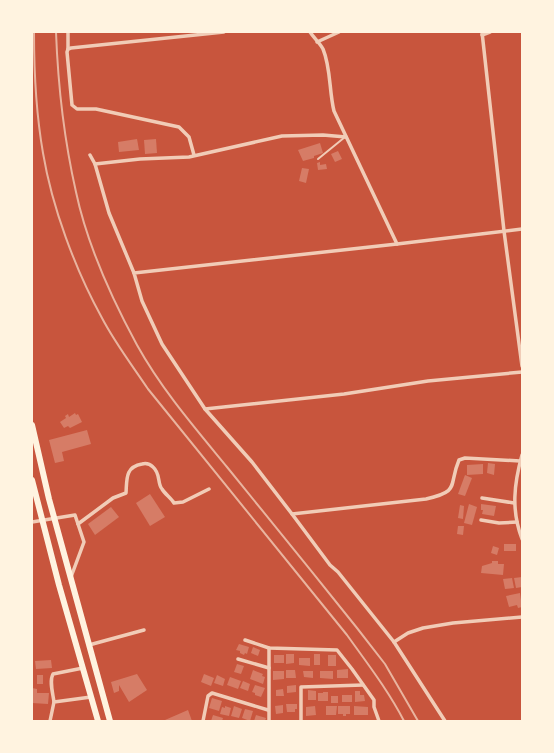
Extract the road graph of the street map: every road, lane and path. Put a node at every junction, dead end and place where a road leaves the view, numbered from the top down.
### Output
1 (68, 32) edge
2 (224, 32) edge
3 (310, 32) edge
4 (339, 32) edge
5 (490, 32) edge
6 (482, 34) edge
7 (317, 42) junction
8 (68, 49) junction
9 (346, 137) junction
10 (90, 155) dead end
11 (194, 155) junction
12 (318, 159) dead end
13 (95, 164) junction
14 (522, 229) edge
15 (504, 232) junction
16 (397, 244) junction
17 (134, 272) junction
18 (522, 327) edge
19 (517, 328) junction
20 (522, 366) edge
21 (522, 372) edge
22 (205, 409) junction
23 (32, 424) edge
24 (522, 454) edge
25 (520, 461) junction
26 (32, 480) edge
27 (209, 490) dead end
28 (482, 498) dead end
29 (514, 503) junction
30 (292, 514) junction
31 (55, 519) junction
32 (481, 520) dead end
33 (42, 521) junction
34 (32, 522) edge
35 (517, 522) junction
36 (78, 524) junction
37 (522, 539) edge
38 (71, 579) junction
39 (522, 617) edge
40 (144, 630) dead end
41 (245, 640) dead end
42 (394, 642) junction
43 (89, 645) junction
44 (269, 648) junction
45 (238, 659) dead end
46 (83, 668) junction
47 (269, 668) junction
48 (363, 685) junction
49 (91, 697) junction
50 (54, 702) junction
51 (268, 710) junction
52 (50, 721) edge
53 (98, 721) edge
54 (110, 721) edge
55 (203, 721) edge
56 (269, 721) edge
57 (301, 721) edge
58 (379, 721) edge
59 (445, 721) edge

1 - 8 street
2 - 8 street
3 - 7 street
4 - 7 street
5 - 6 street
6 - 15 street
7 - 9 street
8 - 11 street
9 - 11 street
9 - 12 lane
9 - 16 street
10 - 13 street
11 - 13 street
13 - 17 street
14 - 15 street
15 - 16 street
15 - 19 street
16 - 17 street
17 - 22 street
18 - 19 street
19 - 20 street
21 - 22 street
22 - 30 street
23 - 31 highway
24 - 25 street
25 - 29 street
25 - 30 street
26 - 33 highway
27 - 36 street
28 - 29 street
29 - 35 street
30 - 42 street
31 - 33 street
31 - 36 street
31 - 38 highway
32 - 35 street
33 - 34 street
33 - 46 highway
35 - 37 street
36 - 38 street
38 - 43 highway
39 - 42 street
40 - 43 street
41 - 44 street
42 - 59 street
43 - 54 highway
44 - 47 street
44 - 48 street
45 - 47 street
46 - 49 highway
46 - 50 street
47 - 51 street
48 - 57 street
48 - 58 street
49 - 50 street
49 - 53 highway
50 - 52 street
51 - 55 street
51 - 56 street

